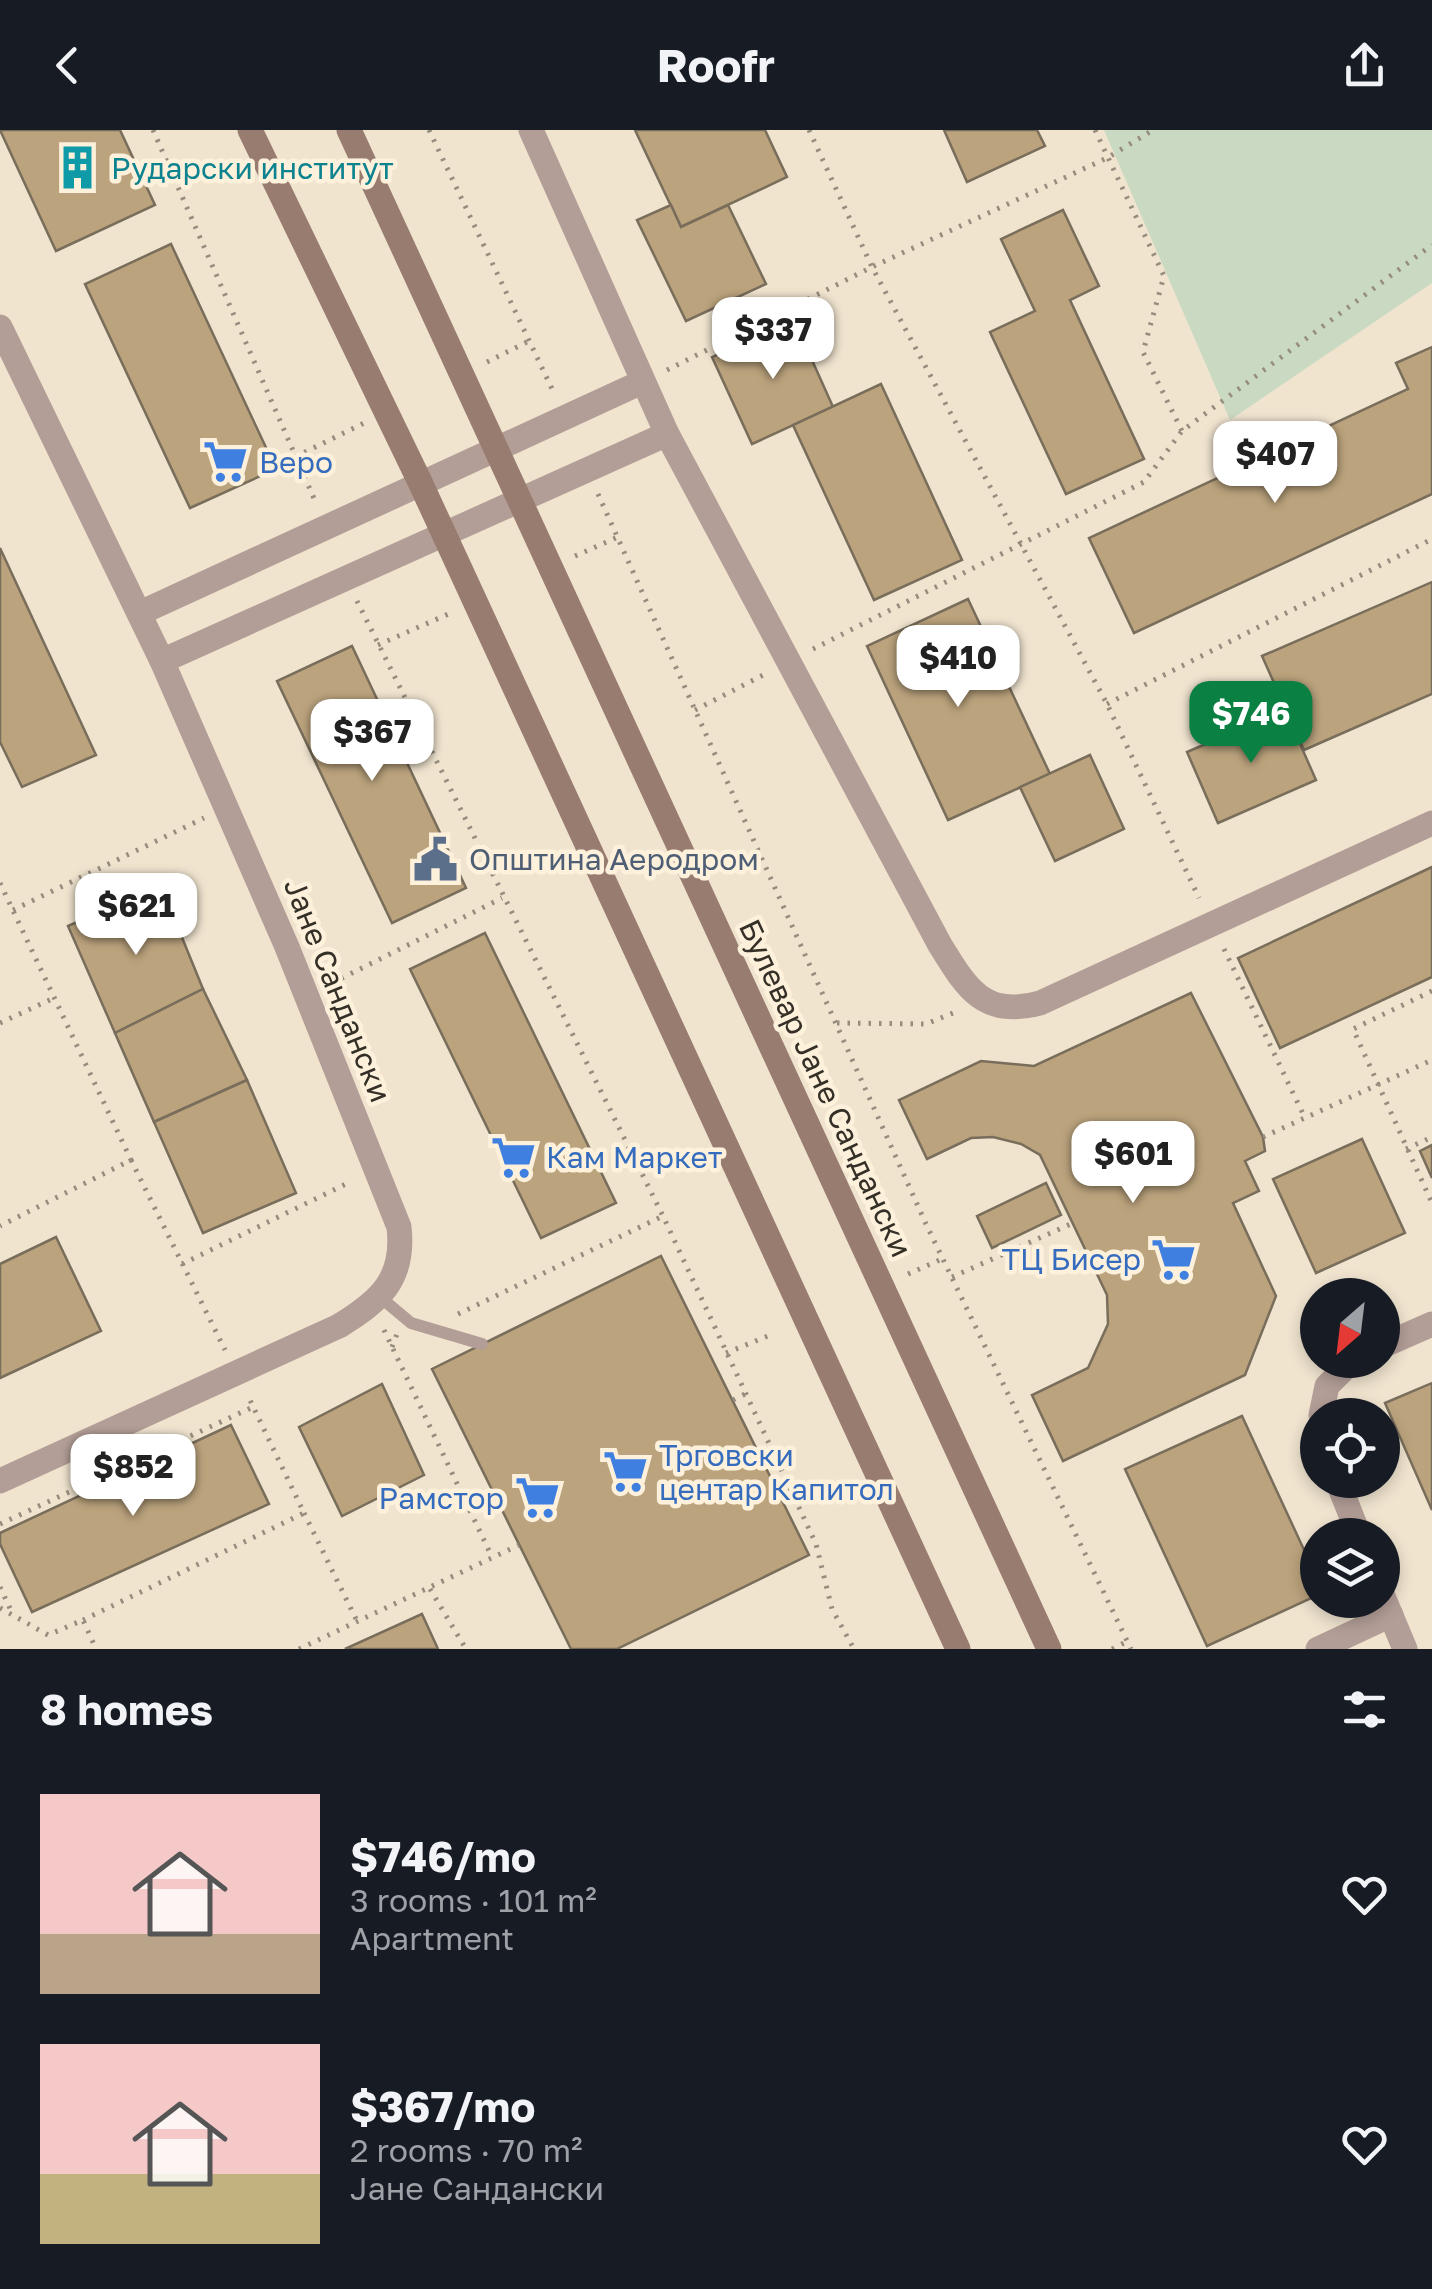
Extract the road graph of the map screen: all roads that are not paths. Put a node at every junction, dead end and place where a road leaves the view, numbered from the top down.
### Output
1 (250, 130) edge
2 (349, 130) edge
3 (531, 130) edge
4 (0, 327) edge
5 (642, 382) junction
6 (667, 434) junction
7 (496, 446) junction
8 (420, 482) junction
9 (520, 500) junction
10 (444, 533) junction
11 (140, 612) junction
12 (162, 660) junction
13 (1432, 824) edge
14 (376, 1301) junction
15 (1432, 1324) edge
16 (1400, 1338) edge
17 (482, 1344) dead end
18 (0, 1481) edge
19 (1366, 1618) edge
20 (1393, 1618) edge
21 (958, 1649) edge
22 (1049, 1649) edge
23 (1318, 1649) edge
24 (1405, 1649) edge

1 - 8 street
2 - 7 street, Булевар Јане Сандански
3 - 5 street
4 - 11 street, Јане Сандански
5 - 6 street
5 - 7 street
6 - 9 street
6 - 13 street
7 - 8 street
7 - 9 street, Булевар Јане Сандански
8 - 10 street
8 - 11 street
9 - 10 street
9 - 22 street, Булевар Јане Сандански
10 - 12 street
10 - 21 street
11 - 12 street, Јане Сандански
12 - 14 street, Јане Сандански
14 - 17 lane
14 - 18 street
15 - 16 street
19 - 23 street
20 - 24 street

